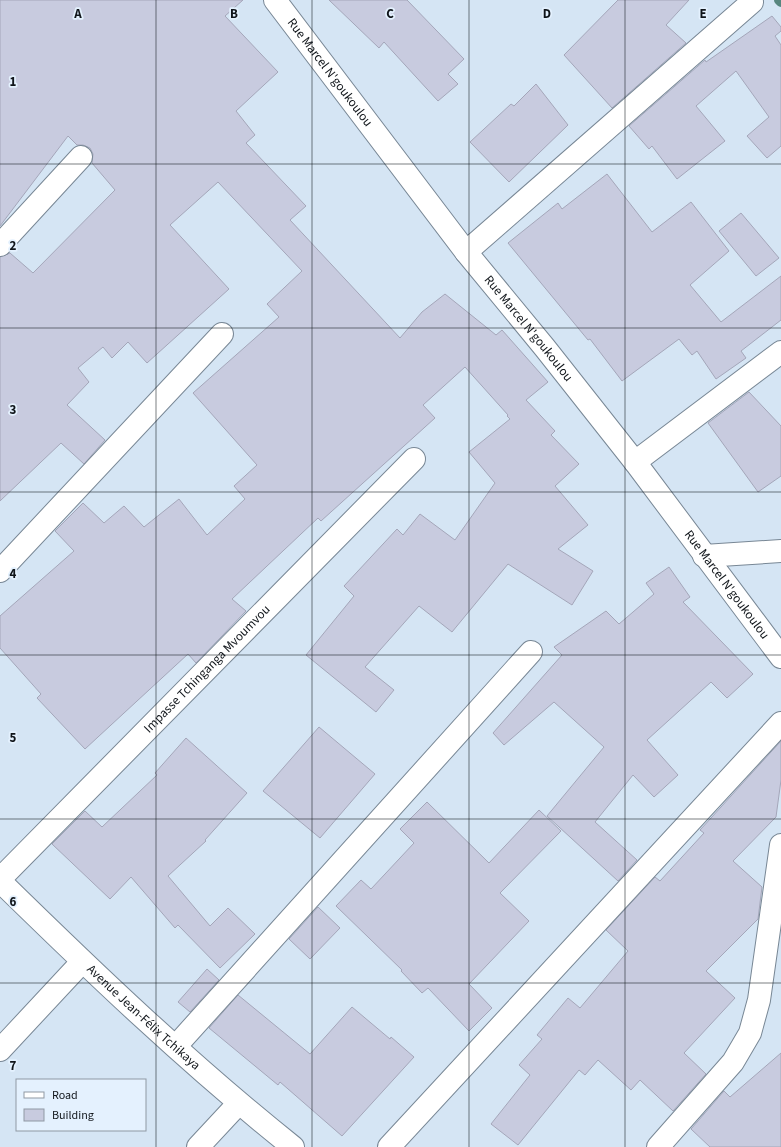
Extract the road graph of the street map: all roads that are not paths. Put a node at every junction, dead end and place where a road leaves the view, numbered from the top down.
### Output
1 (275, 0) edge
2 (752, 2) dead end
3 (81, 157) dead end
4 (0, 245) edge
5 (466, 252) junction
6 (222, 334) dead end
7 (781, 352) edge
8 (414, 459) dead end
9 (634, 462) junction
10 (781, 551) edge
11 (704, 556) junction
12 (0, 570) edge
13 (531, 652) dead end
14 (781, 657) edge
15 (781, 723) edge
16 (781, 845) edge
17 (0, 880) edge
18 (82, 962) junction
19 (176, 1046) junction
20 (0, 1050) edge
21 (238, 1104) junction
22 (198, 1147) edge
23 (293, 1147) edge
24 (389, 1147) edge
25 (658, 1147) edge

1 - 5 street, Rue Marcel N'goukoulou
2 - 5 street
3 - 4 street
5 - 9 street, Rue Marcel N'goukoulou
6 - 12 street
7 - 9 street
8 - 17 street, Impasse Tchinganga Mvoumvou
9 - 11 street, Rue Marcel N'goukoulou
10 - 11 street
11 - 14 street, Rue Marcel N'goukoulou
13 - 19 street
15 - 24 street
16 - 25 street
17 - 18 street, Avenue Jean-Félix Tchikaya
18 - 19 street, Avenue Jean-Félix Tchikaya
18 - 20 street
19 - 21 street, Avenue Jean-Félix Tchikaya
21 - 22 street
21 - 23 street, Avenue Jean-Félix Tchikaya

